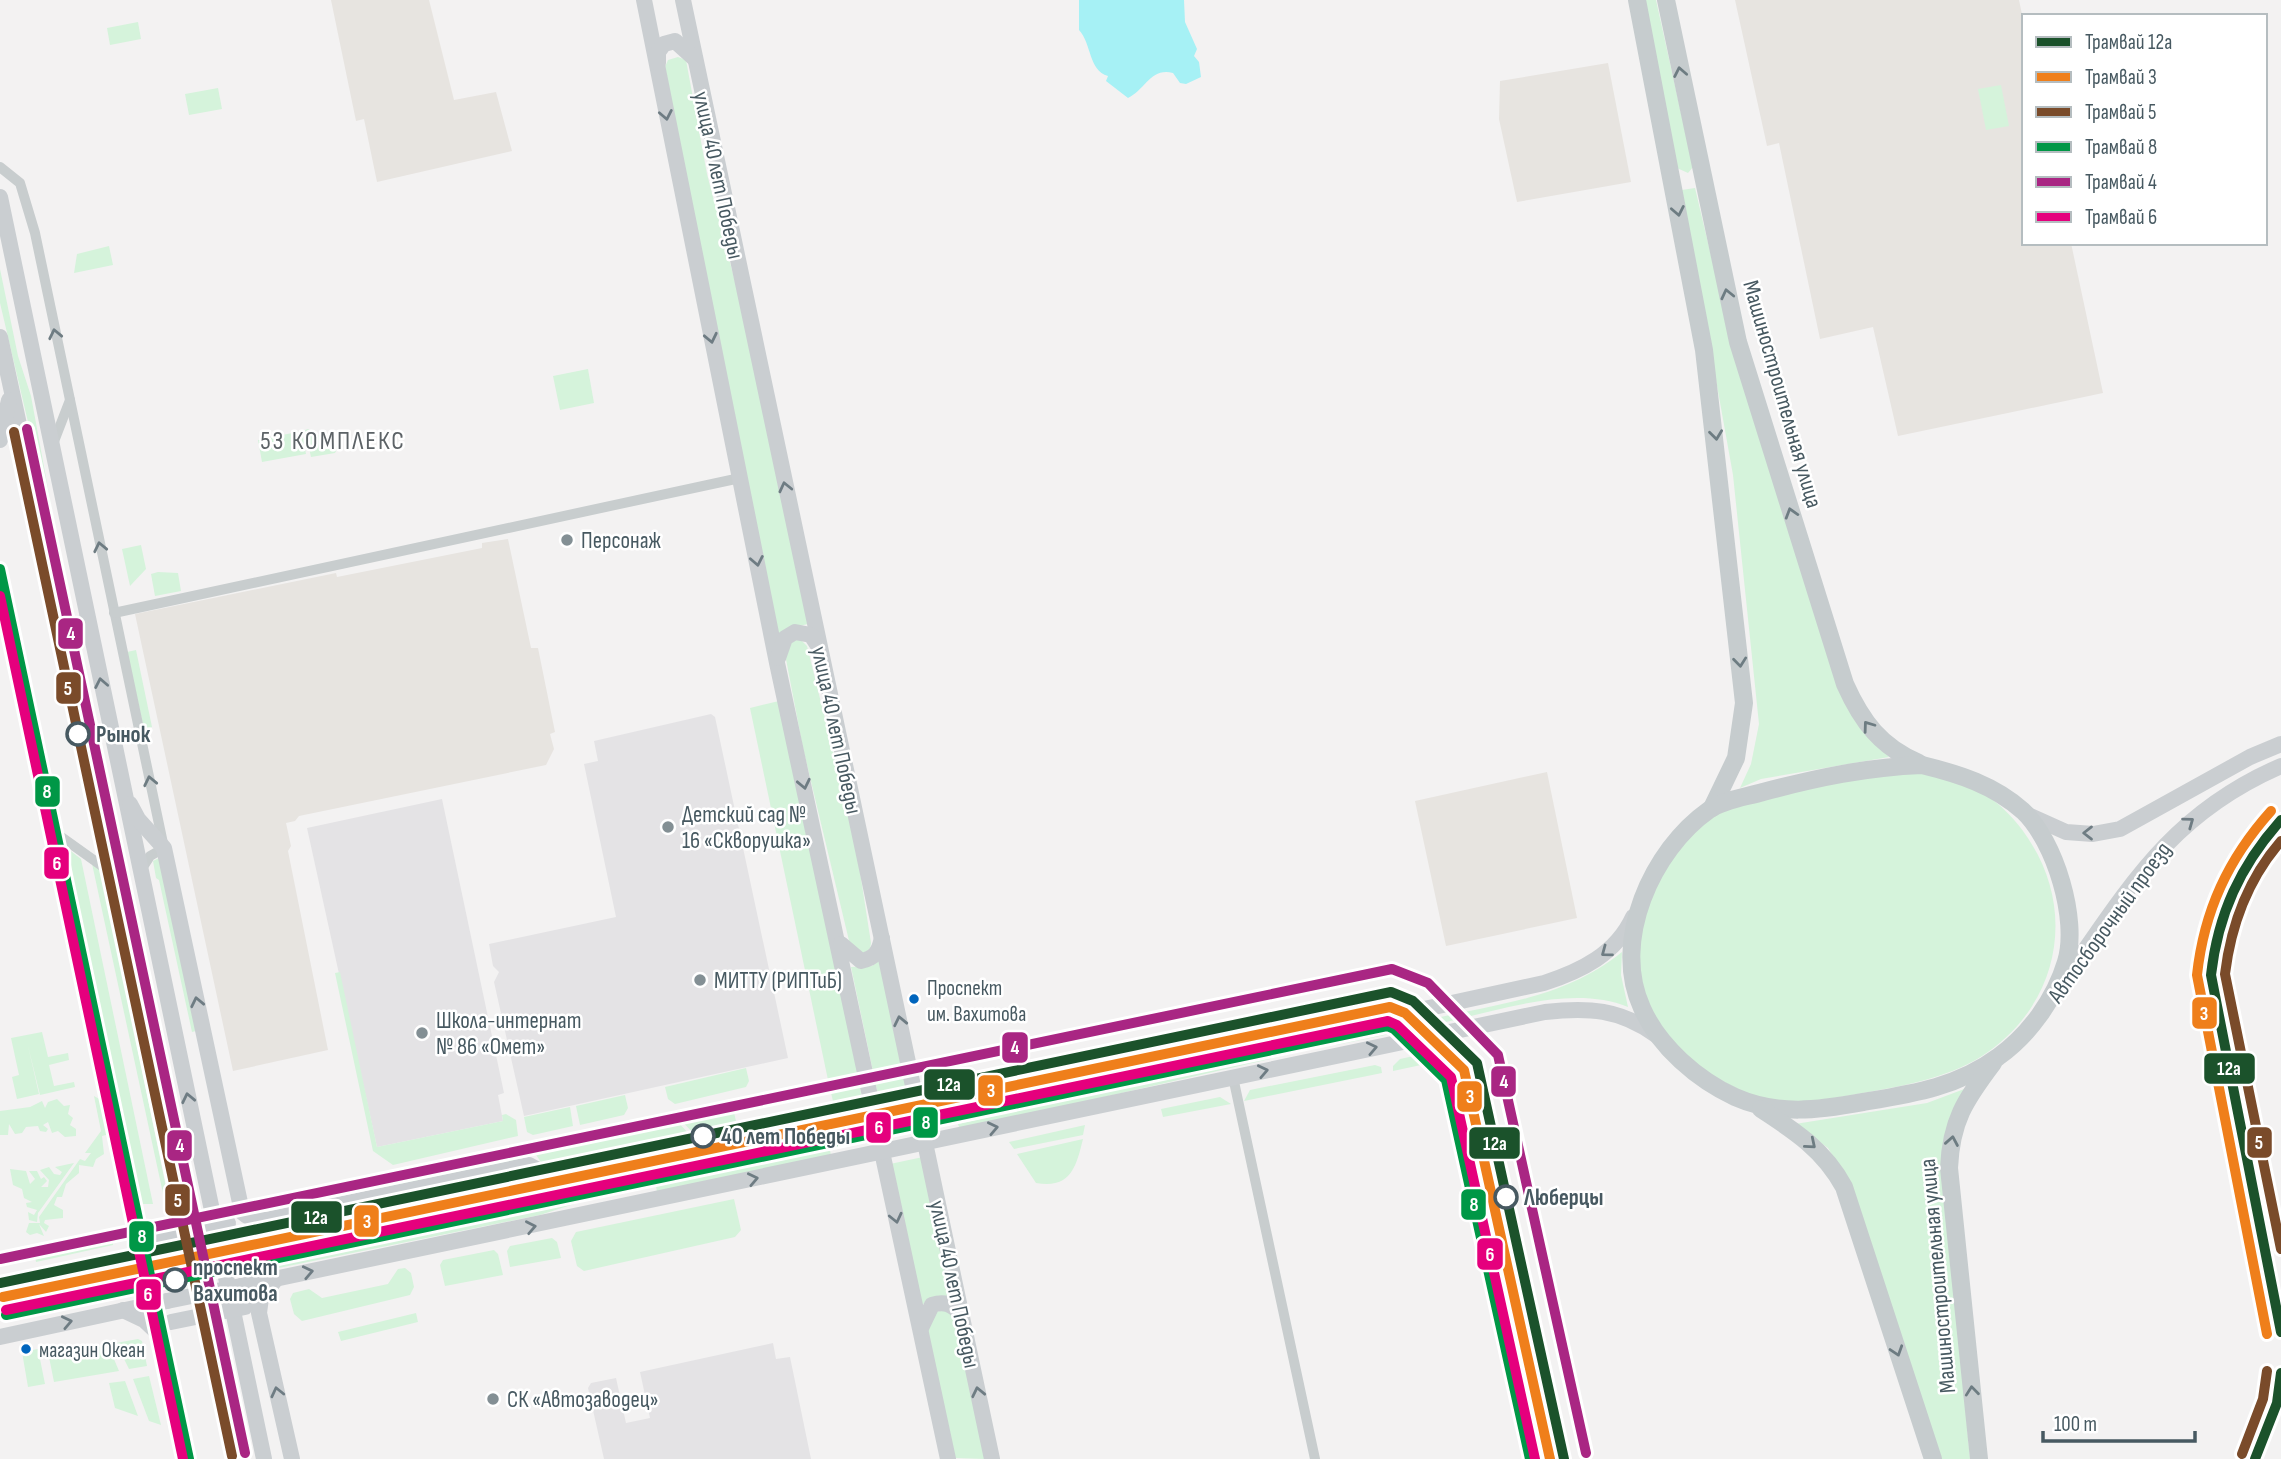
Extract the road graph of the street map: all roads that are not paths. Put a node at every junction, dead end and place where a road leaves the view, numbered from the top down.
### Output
1 (644, 0) edge
2 (683, 0) edge
3 (1637, 0) edge
4 (1665, 0) edge
5 (695, 59) junction
6 (659, 77) junction
7 (1698, 162) junction
8 (0, 167) edge
9 (1667, 167) junction
10 (0, 197) edge
11 (6, 250) edge
12 (0, 337) edge
13 (10, 387) junction
14 (70, 400) junction
15 (0, 440) edge
16 (52, 446) junction
17 (740, 478) junction
18 (0, 584) edge
19 (114, 613) junction
20 (820, 649) junction
21 (777, 663) junction
22 (2281, 744) edge
23 (1922, 765) junction
24 (2281, 766) edge
25 (121, 783) junction
26 (1712, 808) junction
27 (2025, 813) junction
28 (53, 831) junction
29 (164, 848) junction
30 (140, 873) junction
31 (116, 876) junction
32 (1643, 896) junction
33 (882, 939) junction
34 (839, 942) junction
35 (2043, 1011) junction
36 (1301, 1036) junction
37 (1660, 1038) junction
38 (1996, 1060) junction
39 (1306, 1062) junction
40 (1233, 1077) junction
41 (1755, 1106) junction
42 (920, 1117) junction
43 (877, 1125) junction
44 (926, 1142) junction
45 (882, 1151) junction
46 (618, 1180) junction
47 (571, 1189) junction
48 (621, 1208) junction
49 (242, 1212) junction
50 (145, 1239) junction
51 (143, 1278) junction
52 (276, 1279) junction
53 (0, 1308) edge
54 (123, 1310) junction
55 (252, 1310) junction
56 (961, 1314) junction
57 (921, 1328) junction
58 (161, 1336) junction
59 (0, 1337) edge
60 (990, 1455) edge
61 (186, 1459) edge
62 (240, 1459) edge
63 (264, 1459) edge
64 (292, 1459) edge
65 (948, 1459) edge
66 (1315, 1459) edge
67 (1933, 1459) edge
68 (1979, 1459) edge

1 - 6 main road, улица 40 лет Победы
2 - 5 main road, улица 40 лет Победы
3 - 9 main road
7 -> 4 main road, Машиностроительная улица
5 - 6 main road
20 -> 5 main road, улица 40 лет Победы
6 -> 17 main road, улица 40 лет Победы
7 - 9 main road
23 -> 7 main road, Машиностроительная улица
14 -> 8 street
9 -> 26 main road
10 - 11 main road
11 - 16 main road
12 - 13 main road
13 - 15 main road
13 - 31 main road
14 - 16 street
19 -> 14 street
25 -> 16 main road
17 - 19 street
17 -> 21 main road, улица 40 лет Победы
18 - 28 main road
29 -> 19 street
20 - 21 main road
20 - 33 main road, улица 40 лет Победы
21 -> 34 main road, улица 40 лет Победы
22 -> 27 main road, Автосборочный проезд
23 - 26 main road
23 - 27 main road
35 -> 24 main road, Автосборочный проезд
25 - 29 main road
25 - 30 main road
26 - 32 main road
27 - 35 main road
28 - 31 street
28 - 50 main road
29 - 30 street
49 -> 29 main road
63 -> 30 main road
31 - 62 main road
32 -> 36 main road
32 - 37 main road
33 - 34 main road
42 -> 33 main road, улица 40 лет Победы
34 - 43 main road, улица 40 лет Победы
35 - 38 main road
36 - 39 main road
36 - 42 main road
39 -> 37 main road
37 - 41 main road
38 - 41 main road
68 -> 38 main road, Машиностроительная улица
40 -> 39 main road
44 -> 40 main road
40 - 66 street
41 -> 67 main road, Машиностроительная улица
42 - 43 main road
42 - 44 main road, улица 40 лет Победы
43 - 45 main road, улица 40 лет Победы
43 - 46 main road
44 - 45 main road
44 - 56 main road, улица 40 лет Победы
48 -> 45 main road
45 -> 57 main road, улица 40 лет Победы
46 - 47 main road
46 - 48 main road
47 - 49 main road
47 - 51 main road, bridge
52 -> 48 main road
49 - 50 main road, bridge
50 - 51 main road
51 - 53 main road
52 - 54 main road, bridge
52 - 55 main road
54 - 58 main road
59 -> 54 main road
55 - 58 main road, bridge
64 -> 55 main road
56 - 57 main road
60 -> 56 main road, улица 40 лет Победы
57 - 65 main road, улица 40 лет Победы
58 - 61 main road

